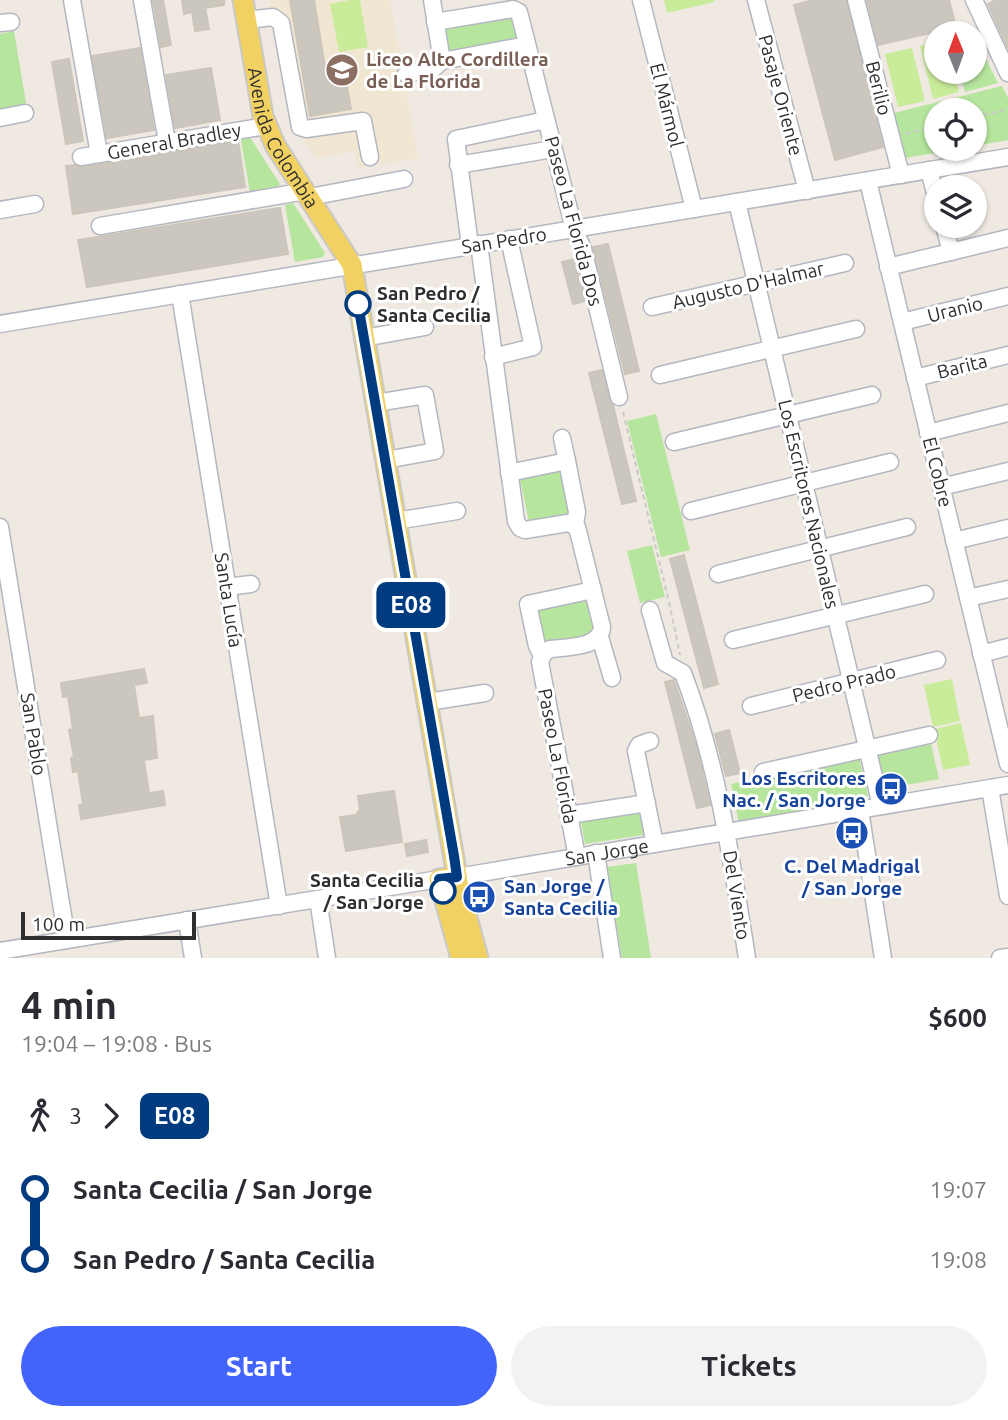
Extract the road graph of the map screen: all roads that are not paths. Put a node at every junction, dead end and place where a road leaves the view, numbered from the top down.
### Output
1 (72, 0) edge
2 (142, 0) edge
3 (243, 0) edge
4 (432, 0) edge
5 (641, 0) edge
6 (756, 0) edge
7 (856, 0) edge
8 (977, 1) edge
9 (246, 20) junction
10 (435, 22) junction
11 (1002, 43) edge
12 (527, 45) junction
13 (442, 61) junction
14 (1008, 73) edge
15 (407, 74) dead end
16 (25, 113) dead end
17 (0, 118) edge
18 (546, 120) junction
19 (266, 126) junction
20 (167, 142) junction
21 (554, 149) junction
22 (99, 154) junction
23 (81, 157) dead end
24 (370, 158) dead end
25 (1008, 158) edge
26 (458, 165) junction
27 (929, 170) junction
28 (901, 175) junction
29 (930, 175) edge
30 (404, 179) dead end
31 (868, 181) junction
32 (807, 191) junction
33 (308, 194) junction
34 (737, 202) junction
35 (36, 204) dead end
36 (694, 209) junction
37 (0, 210) edge
38 (100, 226) dead end
39 (574, 229) junction
40 (947, 238) edge
41 (1008, 238) edge
42 (509, 239) junction
43 (475, 245) junction
44 (951, 252) junction
45 (845, 262) dead end
46 (352, 265) junction
47 (888, 267) junction
48 (756, 283) junction
49 (180, 293) junction
50 (1008, 296) edge
51 (652, 307) dead end
52 (902, 322) junction
53 (0, 324) edge
54 (425, 327) dead end
55 (856, 330) dead end
56 (364, 338) junction
57 (772, 349) junction
58 (1008, 355) edge
59 (493, 357) junction
60 (660, 375) dead end
61 (915, 378) junction
62 (872, 396) dead end
63 (619, 397) road end
64 (376, 403) junction
65 (1008, 413) edge
66 (788, 415) junction
67 (928, 433) junction
68 (562, 438) dead end
69 (674, 442) dead end
70 (386, 460) junction
71 (567, 461) junction
72 (890, 462) dead end
73 (1008, 471) edge
74 (509, 472) junction
75 (804, 483) junction
76 (941, 487) junction
77 (457, 511) dead end
78 (691, 511) dead end
79 (396, 521) junction
80 (575, 524) junction
81 (0, 527) edge
82 (907, 527) dead end
83 (1008, 528) edge
84 (954, 541) junction
85 (820, 549) junction
86 (718, 574) dead end
87 (251, 584) dead end
88 (227, 587) junction
89 (1008, 589) edge
90 (593, 590) junction
91 (925, 594) dead end
92 (968, 598) junction
93 (650, 610) dead end
94 (835, 615) junction
95 (600, 637) junction
96 (733, 640) dead end
97 (1008, 647) edge
98 (981, 654) junction
99 (542, 656) junction
100 (937, 660) dead end
101 (612, 678) dead end
102 (851, 681) junction
103 (485, 693) dead end
104 (428, 702) junction
105 (751, 706) dead end
106 (1002, 711) edge
107 (929, 735) dead end
108 (650, 741) dead end
109 (867, 749) junction
110 (1008, 764) edge
111 (762, 772) dead end
112 (1008, 785) edge
113 (990, 788) junction
114 (646, 803) junction
115 (881, 806) junction
116 (860, 810) junction
117 (569, 815) junction
118 (727, 831) junction
119 (655, 844) junction
120 (596, 853) junction
121 (577, 857) junction
122 (448, 878) junction
123 (1008, 896) edge
124 (318, 900) junction
125 (279, 906) junction
126 (187, 920) junction
127 (60, 947) edge
128 (0, 951) edge
129 (1008, 957) edge
130 (194, 958) edge
131 (327, 958) edge
132 (461, 958) edge
133 (478, 958) edge
134 (612, 958) edge
135 (747, 958) edge
136 (883, 958) edge
137 (1000, 958) edge

1 - 22 street
2 - 20 street
3 - 9 main road, Avenida Colombia
4 - 10 street
5 - 36 street, El Mármol
6 - 32 street, Pasaje Oriente
7 - 28 street, Berilio
8 - 11 street
9 - 19 main road, Avenida Colombia
9 - 24 street
10 - 12 street, Paseo La Florida Dos
10 - 13 street
11 - 14 street
12 - 13 street
12 - 18 street, Paseo La Florida Dos
13 - 15 street
16 - 17 street
18 - 21 street, Paseo La Florida Dos
18 - 26 street
19 - 20 street, General Bradley
19 - 33 main road, Avenida Colombia
20 - 22 street, General Bradley
21 - 26 street
21 - 39 street, Paseo La Florida Dos
22 - 23 street, General Bradley
25 - 27 street, San Pedro
26 - 43 street
27 - 28 street, San Pedro
27 - 29 street
28 - 31 street, San Pedro
30 - 33 street
31 - 32 street, San Pedro
31 - 47 street, El Cobre
32 - 34 street, San Pedro
33 - 38 street
33 - 46 main road, Avenida Colombia
34 - 36 street, San Pedro
34 - 48 street, Los Escritores Nacionales
35 - 37 street
36 - 39 street, San Pedro
39 - 42 street, San Pedro
39 - 63 street, Paseo La Florida Dos
40 - 44 street
41 - 44 street
42 - 43 street, San Pedro
42 - 59 street
43 - 46 street, San Pedro
43 - 59 street
44 - 47 street
45 - 48 street, Augusto D'Halmar
46 - 49 street, San Pedro
46 - 56 main road
47 - 52 street, El Cobre
48 - 51 street, Augusto D'Halmar
48 - 57 street, Los Escritores Nacionales
49 - 53 street, San Pedro
49 - 88 street, Santa Lucía
50 - 52 street, Uranio
52 - 61 street, El Cobre
54 - 56 street
55 - 57 street
56 - 64 main road
57 - 60 street
57 - 66 street, Los Escritores Nacionales
58 - 61 street, Barita
59 - 74 street
61 - 67 street, El Cobre
62 - 66 street
64 - 70 main road
64 - 70 street
65 - 67 street
66 - 69 street
66 - 75 street, Los Escritores Nacionales
67 - 76 street, El Cobre
68 - 71 street
70 - 79 main road
71 - 74 street
71 - 80 street
72 - 75 street
73 - 76 street
74 - 80 street
75 - 78 street
75 - 85 street, Los Escritores Nacionales
76 - 84 street, El Cobre
77 - 79 street
79 - 104 main road
80 - 90 street
81 - 127 street, San Pablo
82 - 85 street
83 - 84 street
84 - 92 street, El Cobre
85 - 86 street
85 - 94 street, Los Escritores Nacionales
87 - 88 street
88 - 125 street, Santa Lucía
89 - 92 street
90 - 95 street
90 - 99 street, Paseo La Florida
91 - 94 street
92 - 98 street, El Cobre
93 - 118 street, Del Viento
94 - 96 street
94 - 102 street, Los Escritores Nacionales
95 - 99 street
95 - 101 street
97 - 98 street
98 - 106 street, El Cobre
99 - 117 street, Paseo La Florida
100 - 102 street, Pedro Prado
102 - 105 street, Pedro Prado
102 - 109 street, Los Escritores Nacionales
103 - 104 street
104 - 122 main road
106 - 110 street, El Cobre
107 - 109 street
108 - 114 street
109 - 111 street
109 - 115 street, Los Escritores Nacionales
112 - 113 street, San Jorge
113 - 115 street, San Jorge
113 - 123 street
114 - 117 street
114 - 119 street
115 - 116 street, San Jorge
116 - 118 street, San Jorge
116 - 136 street
117 - 121 street, Paseo La Florida
118 - 119 street, San Jorge
118 - 135 street, Del Viento
119 - 120 street, San Jorge
120 - 121 street, San Jorge
120 - 134 street
121 - 122 street, San Jorge
122 - 124 street, San Jorge
122 - 132 main road
122 - 133 main road
124 - 125 street, San Jorge
124 - 131 street
125 - 126 street, San Jorge
126 - 127 street, San Jorge
126 - 130 street
127 - 128 street, San Jorge
129 - 137 street

